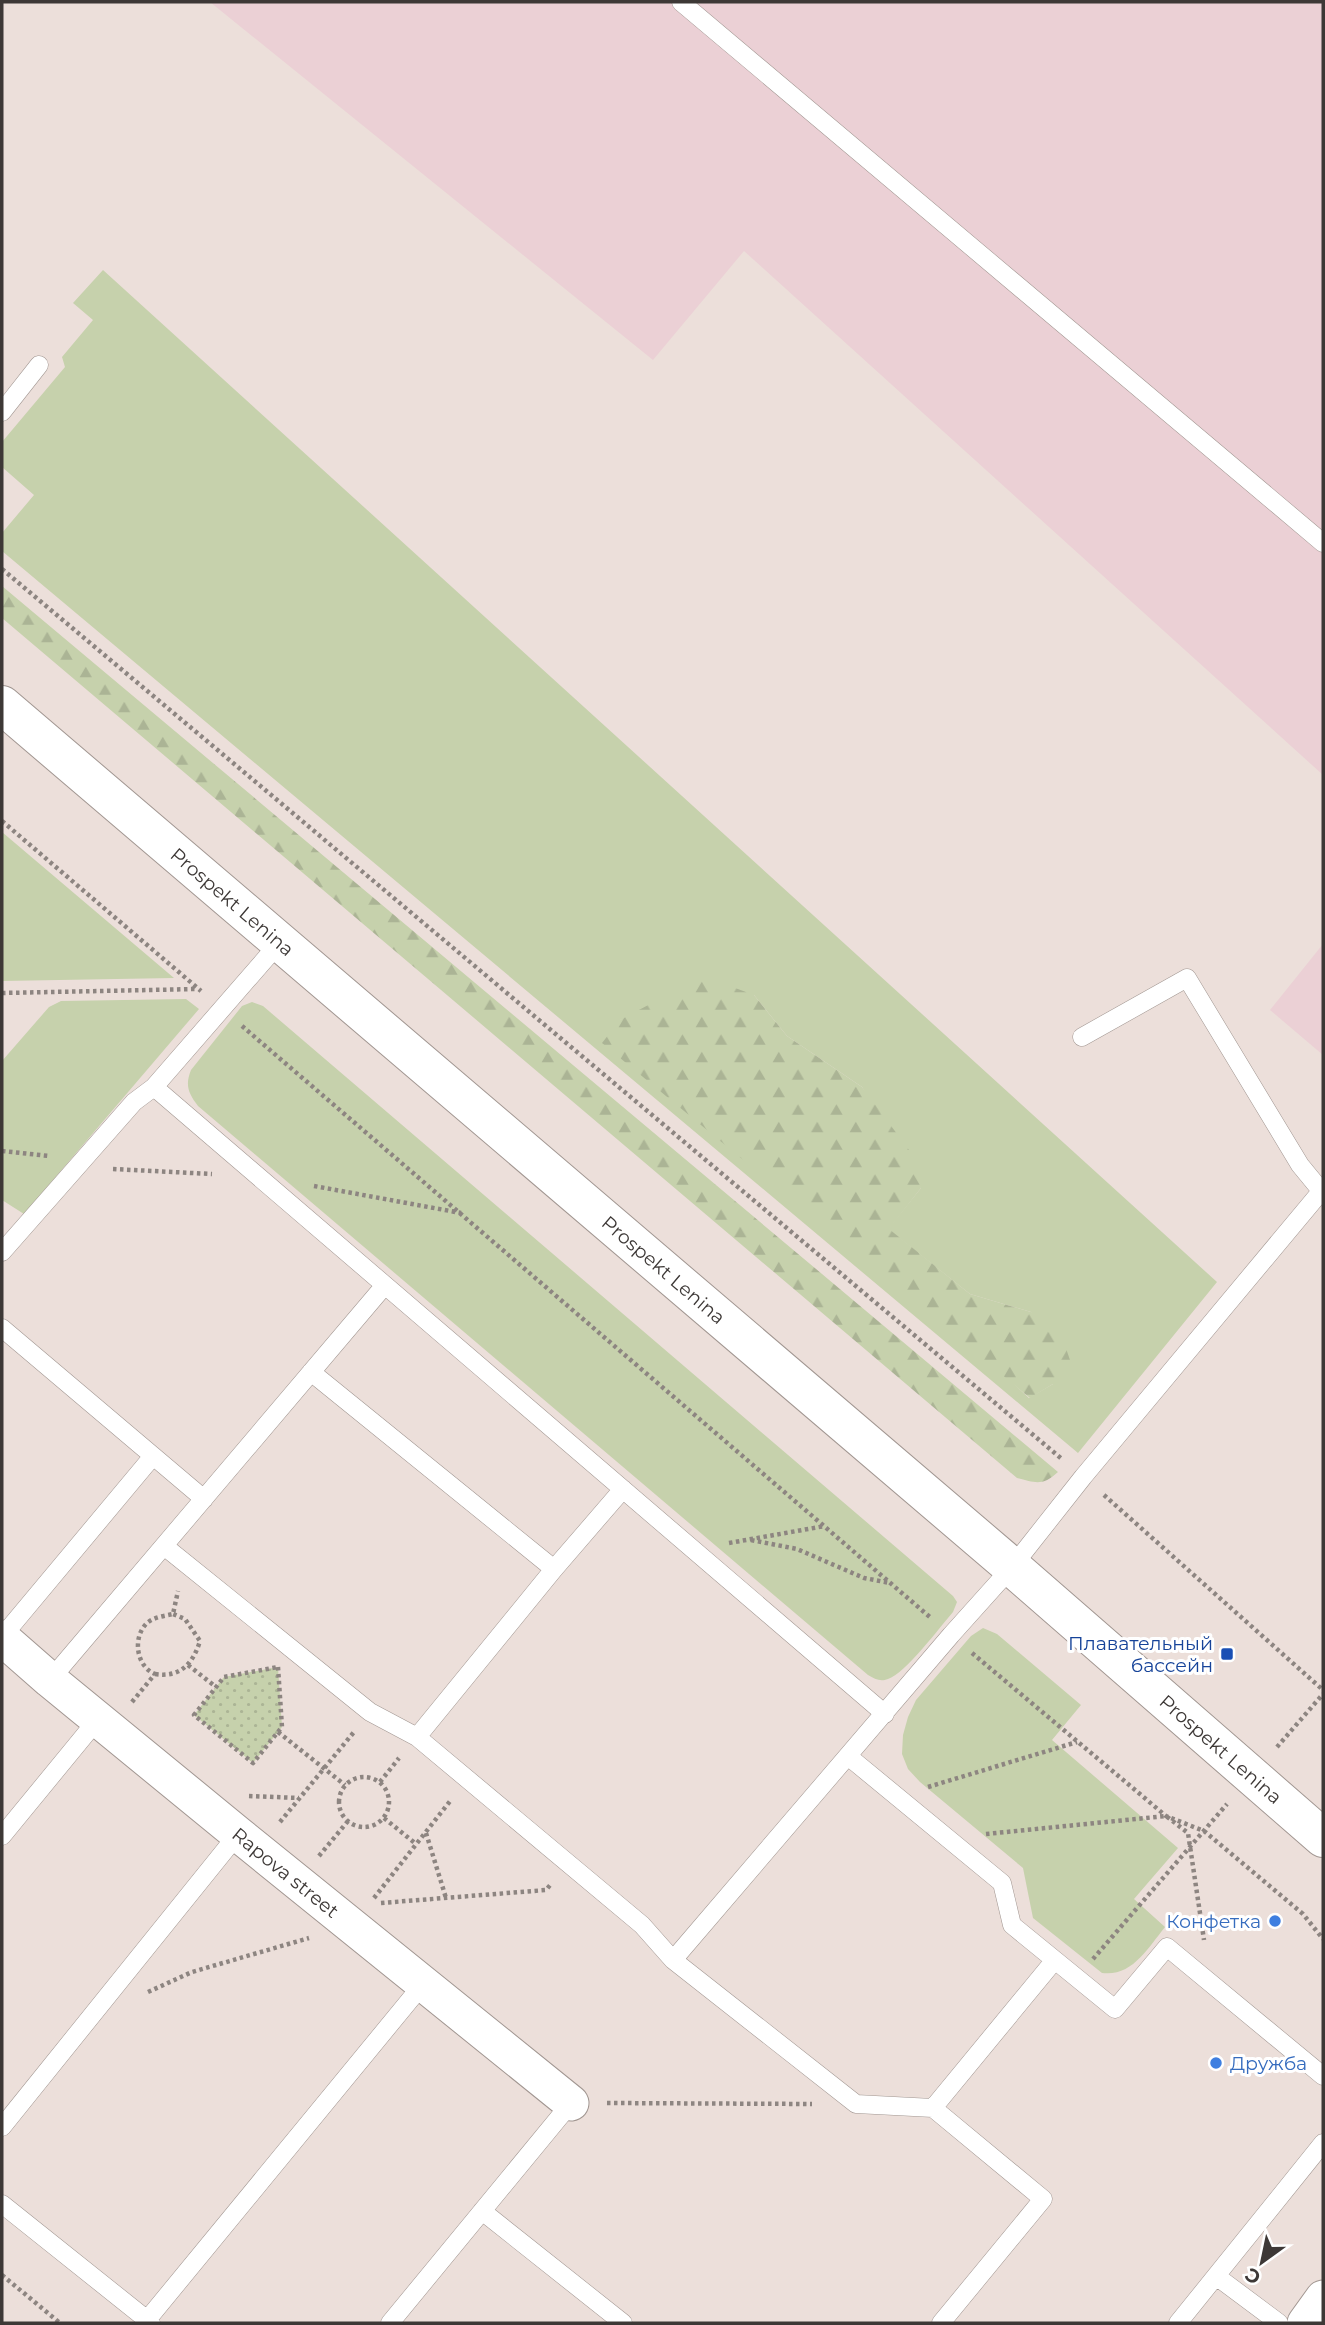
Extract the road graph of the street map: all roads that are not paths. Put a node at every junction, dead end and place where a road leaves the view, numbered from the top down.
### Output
1 (681, 2) edge
2 (39, 365) dead end
3 (2, 412) edge
4 (1323, 543) edge
5 (2, 705) edge
6 (280, 942) junction
7 (1082, 1037) dead end
8 (154, 1087) junction
9 (1323, 1191) edge
10 (2, 1252) edge
11 (385, 1285) junction
12 (2, 1328) edge
13 (311, 1372) junction
14 (152, 1456) junction
15 (623, 1489) junction
16 (204, 1499) junction
17 (164, 1546) junction
18 (1012, 1567) junction
19 (554, 1569) junction
20 (2, 1637) edge
21 (50, 1680) junction
22 (113, 1712) junction
23 (885, 1714) junction
24 (417, 1737) junction
25 (849, 1756) junction
26 (237, 1834) junction
27 (2, 1836) edge
28 (1323, 1838) edge
29 (673, 1960) junction
30 (1055, 1961) junction
31 (423, 1984) junction
32 (1323, 2076) edge
33 (571, 2103) joint
34 (933, 2108) junction
35 (2, 2127) edge
36 (1323, 2143) edge
37 (2, 2204) edge
38 (482, 2211) junction
39 (1216, 2276) junction
40 (1323, 2298) edge
41 (149, 2322) edge
42 (390, 2323) edge
43 (623, 2323) edge
44 (942, 2323) edge
45 (1178, 2323) edge
46 (1279, 2323) edge
47 (1305, 2323) edge

1 - 4 lane
2 - 3 lane
5 - 6 main road, Prospekt Lenina
6 - 8 lane
6 - 18 main road, Prospekt Lenina
7 - 9 lane
8 - 10 lane
8 - 11 lane
9 - 18 lane
11 - 13 lane
11 - 15 lane
12 - 14 lane
13 - 16 lane
13 - 19 lane
14 - 16 lane
14 - 20 lane
15 - 19 lane
15 - 23 lane
16 - 17 lane
17 - 21 lane
17 - 24 lane
18 - 23 lane
18 - 28 main road, Prospekt Lenina
19 - 24 lane
20 - 21 street, Rapova street
21 - 22 street, Rapova street
22 - 26 street, Rapova street
22 - 27 lane
23 - 25 lane
24 - 29 lane
25 - 29 lane
25 - 30 lane
26 - 31 street, Rapova street
26 - 35 lane
29 - 34 lane
30 - 32 lane
30 - 34 lane
31 - 33 street, Rapova street
31 - 41 lane
33 - 38 lane
34 - 44 lane
36 - 39 lane
37 - 41 lane
38 - 42 lane
38 - 43 lane
39 - 45 lane
39 - 46 lane
40 - 47 street

